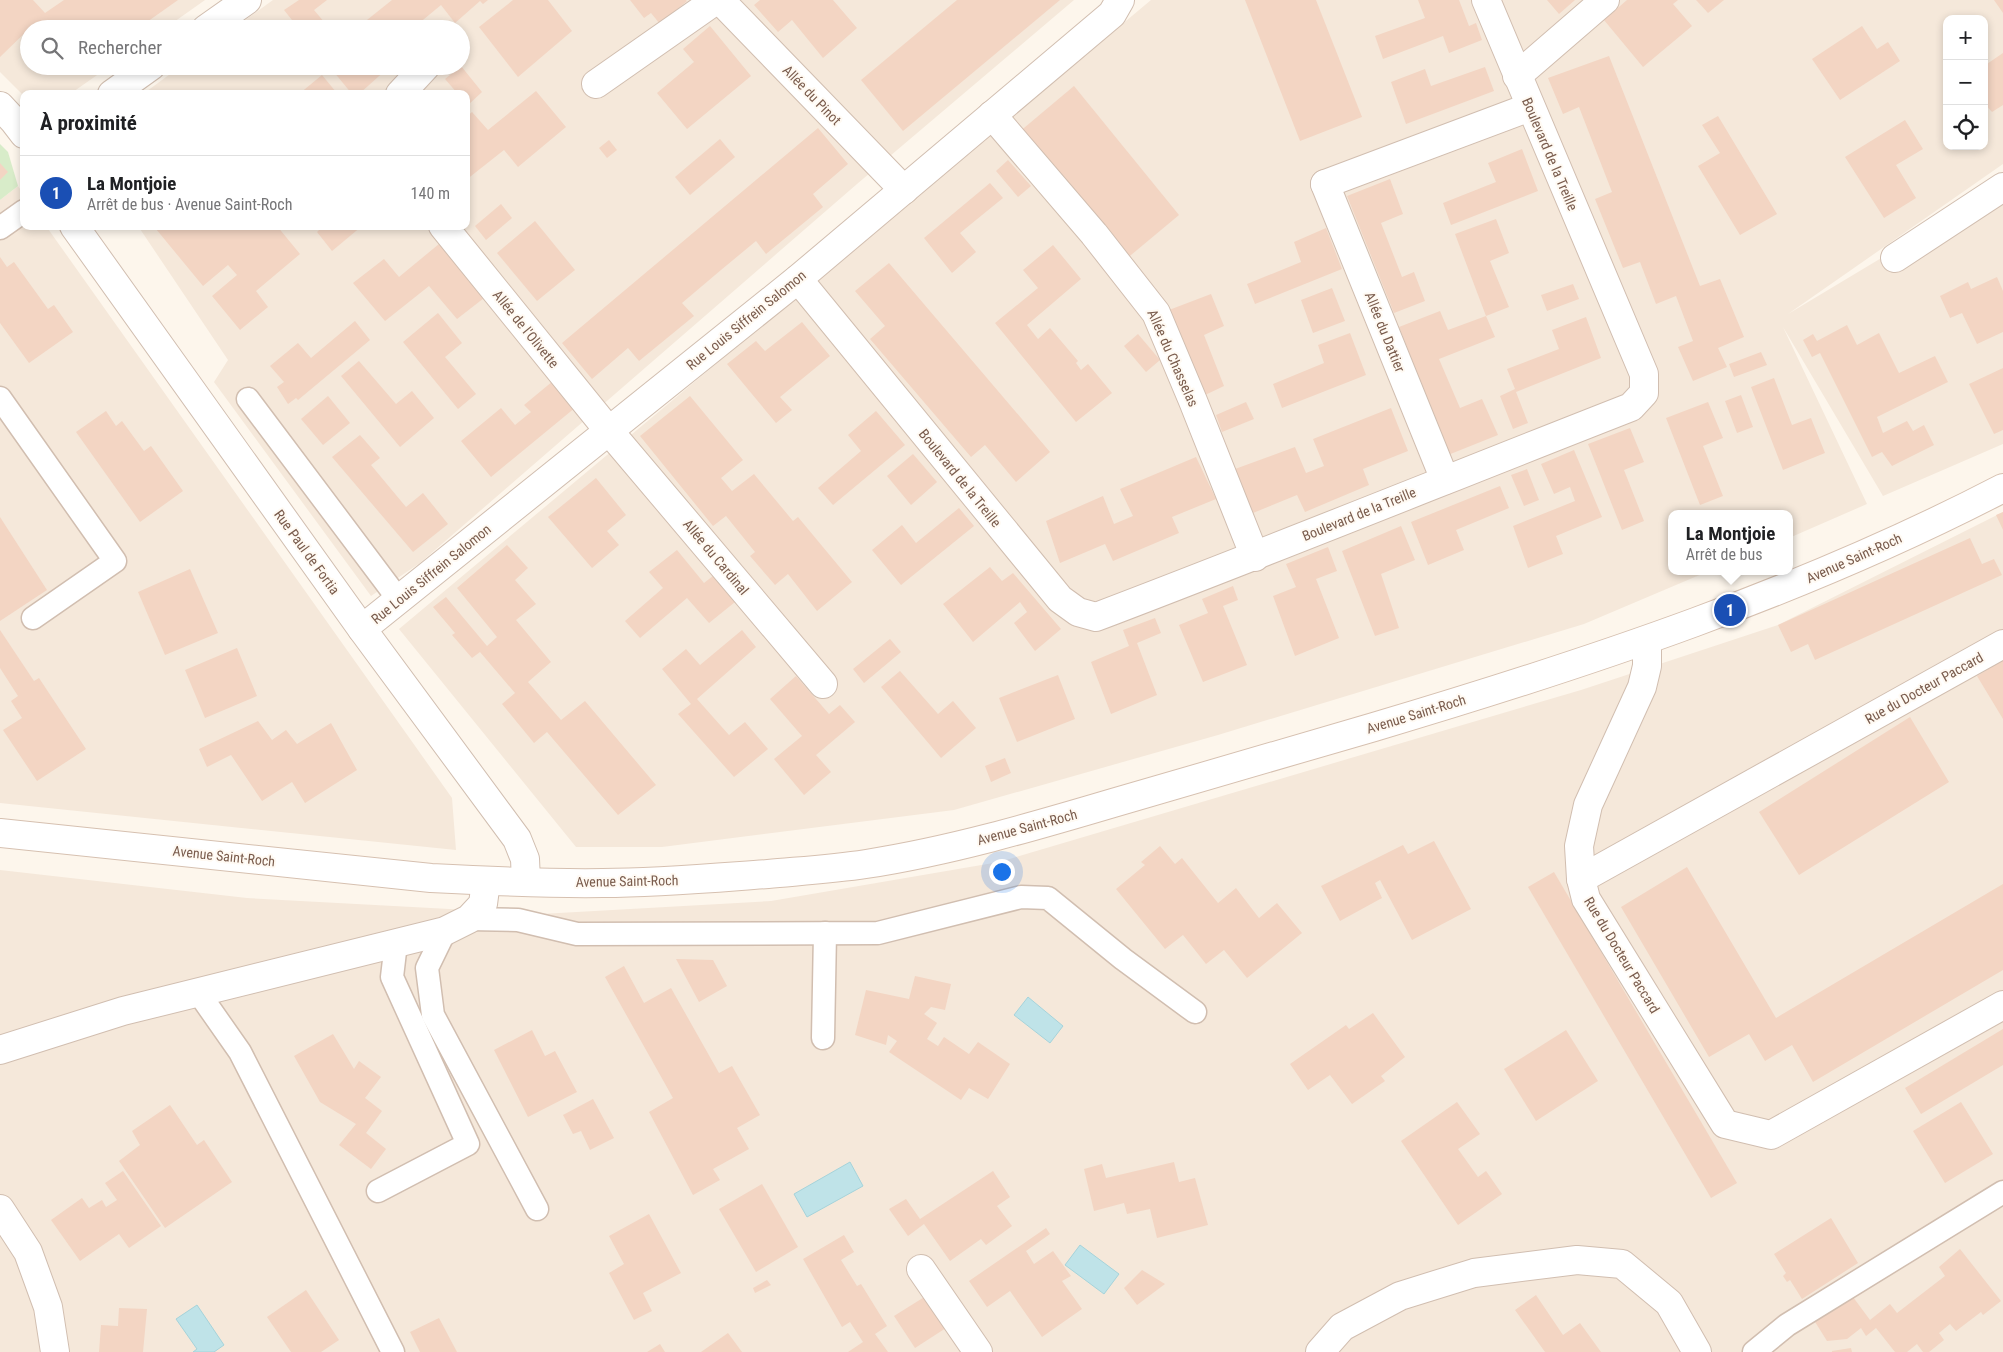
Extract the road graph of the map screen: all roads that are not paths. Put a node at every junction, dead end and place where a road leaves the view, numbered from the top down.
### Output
1 (247, 0) edge
2 (716, 0) edge
3 (720, 0) edge
4 (1120, 0) edge
5 (1486, 0) edge
6 (1605, 0) edge
7 (219, 20) edge
8 (138, 75) edge
9 (418, 75) edge
10 (1517, 76) junction
11 (596, 84) dead end
12 (118, 90) edge
13 (404, 90) edge
14 (0, 106) edge
15 (1530, 107) junction
16 (992, 115) junction
17 (20, 129) edge
18 (2003, 187) edge
19 (904, 190) junction
20 (20, 214) edge
21 (0, 228) edge
22 (77, 230) edge
23 (446, 230) edge
24 (1895, 258) dead end
25 (798, 279) junction
26 (0, 398) edge
27 (248, 399) dead end
28 (609, 431) junction
29 (1445, 480) junction
30 (2003, 488) edge
31 (1255, 556) junction
32 (400, 600) junction
33 (32, 618) dead end
34 (362, 629) junction
35 (1647, 641) junction
36 (2003, 644) edge
37 (823, 684) dead end
38 (0, 833) edge
39 (1581, 879) junction
40 (486, 881) junction
41 (526, 881) junction
42 (469, 919) junction
43 (445, 931) junction
44 (825, 933) junction
45 (396, 943) junction
46 (198, 992) junction
47 (2003, 1006) edge
48 (1195, 1012) dead end
49 (823, 1038) dead end
50 (0, 1050) edge
51 (378, 1191) dead end
52 (2003, 1192) edge
53 (0, 1209) edge
54 (537, 1209) dead end
55 (921, 1270) dead end
56 (55, 1352) edge
57 (393, 1352) edge
58 (978, 1352) edge
59 (1320, 1352) edge
60 (1697, 1352) edge
61 (1754, 1352) edge

1 - 7 street
2 - 11 street
3 - 19 street, Allée du Pinot
4 - 16 street, Rue Louis Siffrein Salomon
5 - 10 street, Boulevard de la Treille
6 - 10 street
8 - 12 street
9 - 13 street
10 - 15 street, Boulevard de la Treille
14 - 17 street
15 - 29 street, Boulevard de la Treille
15 - 29 street, Allée du Dattier
16 - 19 street, Rue Louis Siffrein Salomon
16 - 31 street, Allée du Chasselas
18 - 24 street
19 - 25 street, Rue Louis Siffrein Salomon
20 - 21 lane
22 - 34 street, Rue Paul de Fortia
23 - 28 street, Allée de l'Olivette
25 - 28 street, Rue Louis Siffrein Salomon
25 - 31 street, Boulevard de la Treille
26 - 33 lane
27 - 32 lane
28 - 32 street, Rue Louis Siffrein Salomon
28 - 37 street, Allée du Cardinal
29 - 31 street, Boulevard de la Treille
30 - 35 street, Avenue Saint-Roch
32 - 34 street, Rue Louis Siffrein Salomon
34 - 41 street, Rue Paul de Fortia
35 - 39 street
35 - 41 street, Avenue Saint-Roch
36 - 39 street, Rue du Docteur Paccard
38 - 40 street, Avenue Saint-Roch
39 - 47 street, Rue du Docteur Paccard
40 - 41 street, Avenue Saint-Roch
40 - 42 street
42 - 43 street
42 - 44 lane
43 - 45 street
43 - 54 lane
44 - 48 lane
44 - 49 lane
45 - 46 street
45 - 51 lane
46 - 50 street
46 - 57 lane
52 - 61 lane
53 - 56 street
55 - 58 street
59 - 60 street

